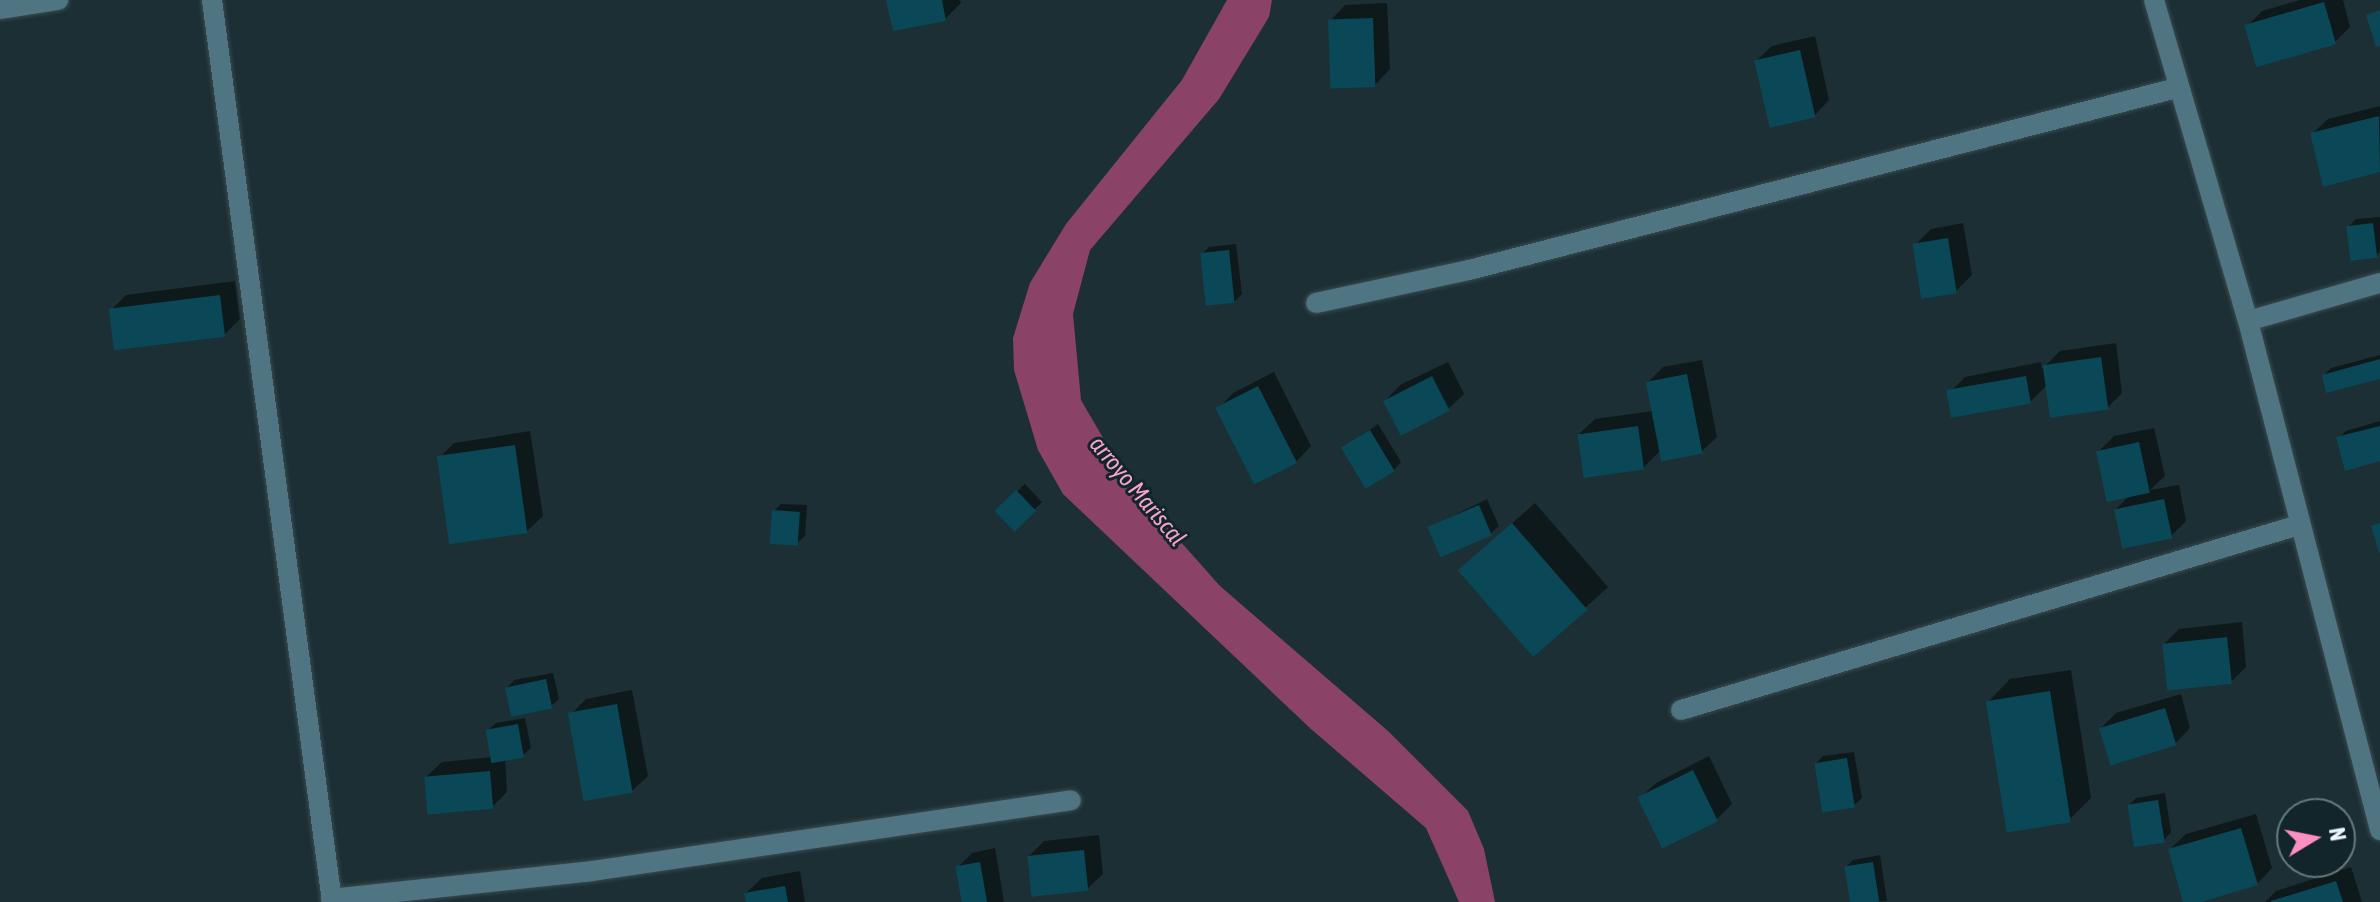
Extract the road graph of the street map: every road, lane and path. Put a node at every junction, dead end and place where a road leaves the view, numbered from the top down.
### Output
1 (58, 0) edge
2 (212, 0) edge
3 (2154, 0) edge
4 (0, 9) edge
5 (2177, 88) junction
6 (2380, 283) edge
7 (1316, 303) dead end
8 (2248, 321) junction
9 (2299, 525) junction
10 (1681, 710) dead end
11 (1071, 800) dead end
12 (2380, 830) edge
13 (331, 901) edge

1 - 4 street
2 - 13 street
3 - 5 street
5 - 7 street
5 - 8 street
6 - 8 street
8 - 9 street
9 - 10 street
9 - 12 street
11 - 13 street

